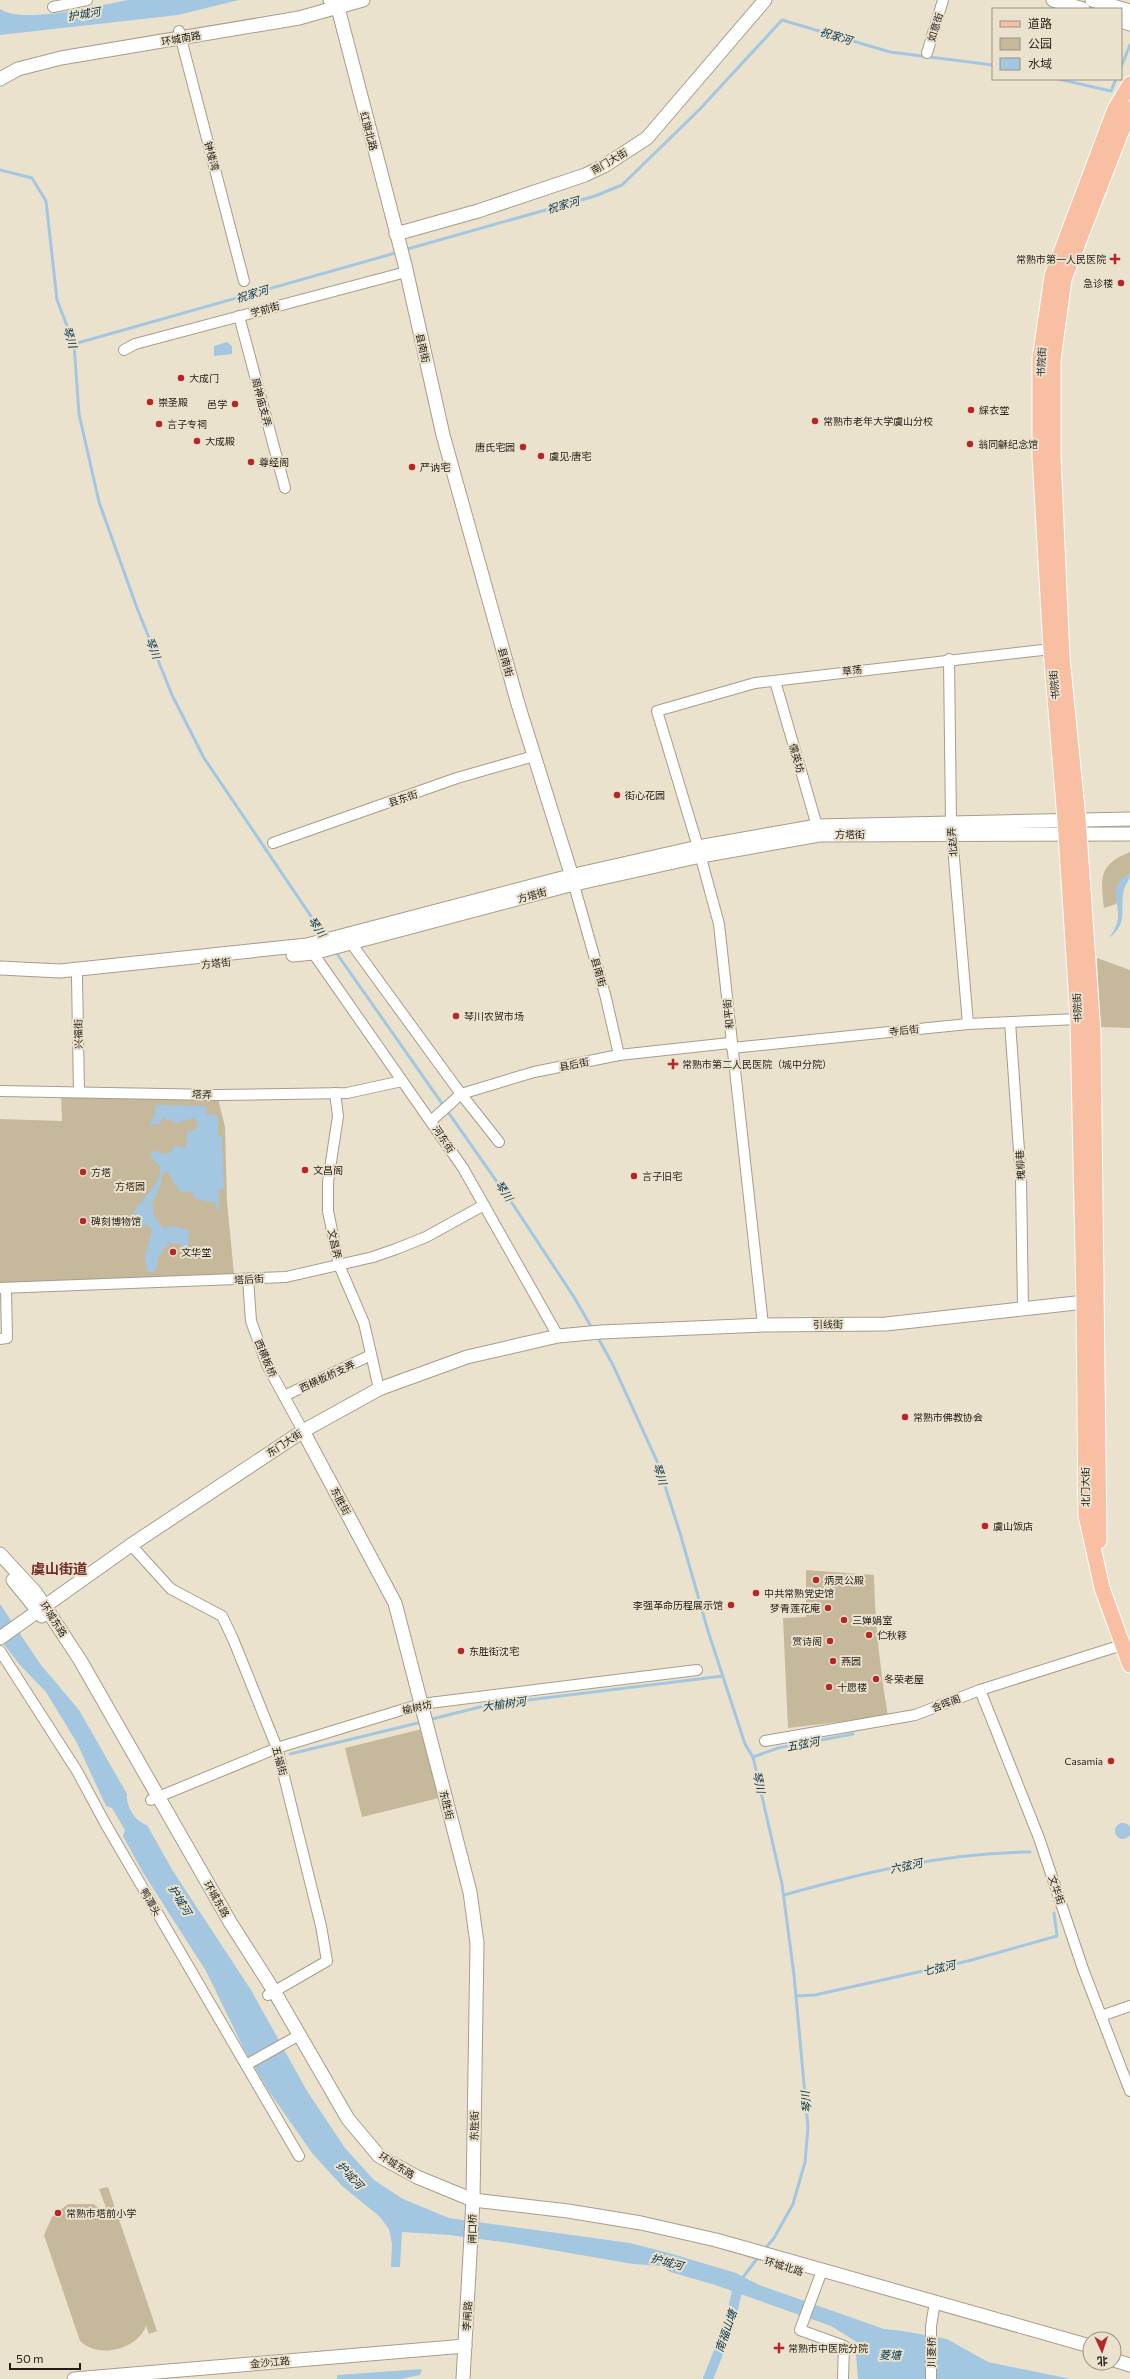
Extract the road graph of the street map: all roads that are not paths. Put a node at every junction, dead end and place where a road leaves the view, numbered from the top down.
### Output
1 (87, 0) edge
2 (363, 0) edge
3 (765, 0) edge
4 (943, 0) edge
5 (1053, 0) edge
6 (1092, 0) edge
7 (335, 2) edge
8 (53, 7) dead end
9 (1080, 8) edge
10 (1120, 8) edge
11 (180, 35) junction
12 (927, 53) dead end
13 (0, 70) edge
14 (0, 79) edge
15 (1130, 84) edge
16 (1130, 109) edge
17 (398, 238) junction
18 (406, 269) junction
19 (244, 281) dead end
20 (239, 316) junction
21 (124, 350) dead end
22 (285, 488) dead end
23 (1051, 649) junction
24 (949, 659) junction
25 (775, 680) junction
26 (657, 712) joint
27 (534, 756) junction
28 (1130, 819) edge
29 (1072, 826) junction
30 (951, 829) junction
31 (818, 830) junction
32 (1130, 834) edge
33 (273, 843) dead end
34 (700, 852) junction
35 (572, 880) junction
36 (343, 942) junction
37 (318, 949) junction
38 (0, 968) edge
39 (0, 976) edge
40 (77, 977) junction
41 (1078, 1019) junction
42 (1010, 1022) junction
43 (968, 1024) junction
44 (731, 1045) junction
45 (619, 1055) junction
46 (402, 1082) junction
47 (0, 1091) edge
48 (79, 1092) junction
49 (335, 1093) junction
50 (461, 1094) junction
51 (431, 1121) junction
52 (499, 1142) dead end
53 (484, 1206) junction
54 (339, 1265) junction
55 (248, 1279) junction
56 (3, 1288) edge
57 (1091, 1301) junction
58 (1023, 1309) junction
59 (763, 1324) junction
60 (558, 1336) junction
61 (0, 1339) edge
62 (371, 1355) junction
63 (379, 1389) junction
64 (284, 1396) junction
65 (303, 1430) junction
66 (131, 1545) junction
67 (0, 1554) edge
68 (0, 1565) edge
69 (42, 1607) junction
70 (0, 1638) edge
71 (1127, 1644) edge
72 (0, 1651) edge
73 (1130, 1665) edge
74 (697, 1670) dead end
75 (980, 1690) junction
76 (422, 1708) junction
77 (766, 1741) dead end
78 (277, 1748) junction
79 (154, 1798) junction
80 (271, 1993) junction
81 (1130, 2006) edge
82 (1101, 2016) junction
83 (294, 2038) junction
84 (246, 2065) junction
85 (1130, 2092) edge
86 (299, 2156) dead end
87 (473, 2203) junction
88 (472, 2252) joint
89 (774, 2260) junction
90 (820, 2276) junction
91 (935, 2304) junction
92 (1082, 2344) edge
93 (465, 2346) junction
94 (1082, 2351) edge
95 (74, 2379) edge
96 (463, 2379) edge
97 (843, 2379) edge
98 (931, 2379) edge

1 - 8 street
2 - 7 street, 环城南路
3 - 17 street, 南门大街
4 - 12 street, 如意街
5 - 9 street
6 - 10 street
7 - 11 street, 环城南路
7 - 17 street, 红旗北路
11 - 13 street, 环城南路
11 - 14 street, 环城南路
11 - 19 street, 钟楼湾
15 - 23 main road, 书院街
16 - 29 main road, 书院街
17 - 18 street, 红旗北路
18 - 20 street, 学前街
18 - 27 street, 县南街
20 - 21 street, 学前街
20 - 22 street, 周神庙支弄
23 - 24 street, 草荡
23 - 29 main road, 书院街
24 - 25 street, 草荡
24 - 30 street, 北赵弄
25 - 26 street, 草荡
25 - 31 street, 儒英坊
26 - 34 street, 和平街
27 - 33 street, 县东街
27 - 35 street, 县南街
28 - 29 street
29 - 30 street, 方塔街
29 - 32 street
29 - 41 main road, 书院街
29 - 57 main road, 书院街
30 - 31 street, 方塔街
30 - 43 street, 北赵弄
31 - 34 street, 方塔街
34 - 35 street, 方塔街
34 - 44 street, 和平街
35 - 36 street, 方塔街
35 - 45 street, 县南街
36 - 37 street, 方塔街
36 - 50 street
37 - 38 street, 方塔街
37 - 40 street, 方塔街
37 - 46 street, 河东街
39 - 40 street, 方塔街
40 - 48 street, 兴福街
41 - 42 street, 寺后街
41 - 57 main road, 书院街
42 - 43 street, 寺后街
42 - 58 street, 槐柳巷
43 - 44 street, 寺后街
44 - 45 street, 县后街
44 - 59 street, 和平街
45 - 50 street, 县后街
46 - 49 street, 塔弄
46 - 51 street, 河东街
47 - 48 street, 塔弄
48 - 49 street, 塔弄
49 - 54 street, 文昌弄
50 - 51 street, 县后街
50 - 52 street
51 - 53 street, 河东街
53 - 54 street, 塔后街
53 - 60 street, 河东街
54 - 55 street, 塔后街
54 - 62 street, 文昌弄
55 - 56 street, 塔后街
55 - 64 street, 西横板桥
56 - 61 street
57 - 58 street, 引线街
57 - 71 main road, 北门大街
58 - 59 street, 引线街
59 - 60 street, 引线街
60 - 63 street, 东门大街
62 - 63 street, 文昌弄
62 - 64 street, 西横板桥支弄
63 - 65 street, 东门大街
64 - 65 street, 西横板桥
65 - 66 street, 东门大街
65 - 76 street, 东胜街
66 - 69 street, 东门大街
66 - 78 street, 五福街
67 - 69 street, 环城东路
68 - 69 street, 环城东路
69 - 70 street, 东门大街
69 - 79 street, 环城东路
71 - 73 main road, 北门大街
71 - 75 street, 含晖阁
72 - 84 street, 鸭潭头
74 - 76 street, 榆树坊
75 - 77 street, 含晖阁
75 - 82 street, 文华街
76 - 78 street, 榆树坊
76 - 87 street, 东胜街
78 - 79 street, 榆树坊
78 - 80 street, 五福街
79 - 80 street, 环城东路
80 - 83 street, 环城东路
80 - 87 street, 环城东路
81 - 82 street
82 - 85 street, 文华街
83 - 84 street
83 - 87 street, 环城东路
84 - 86 street, 鸭潭头
87 - 88 street, 闸口桥
87 - 89 street, 环城北路
88 - 93 street, 李闸路
89 - 90 street, 环城北路
89 - 91 street, 环城北路
90 - 91 street, 环城北路
90 - 97 street
91 - 92 street, 环城北路
91 - 94 street, 环城北路
91 - 98 street, 川菱桥
93 - 95 street, 金沙江路
93 - 96 street, 李闸路

